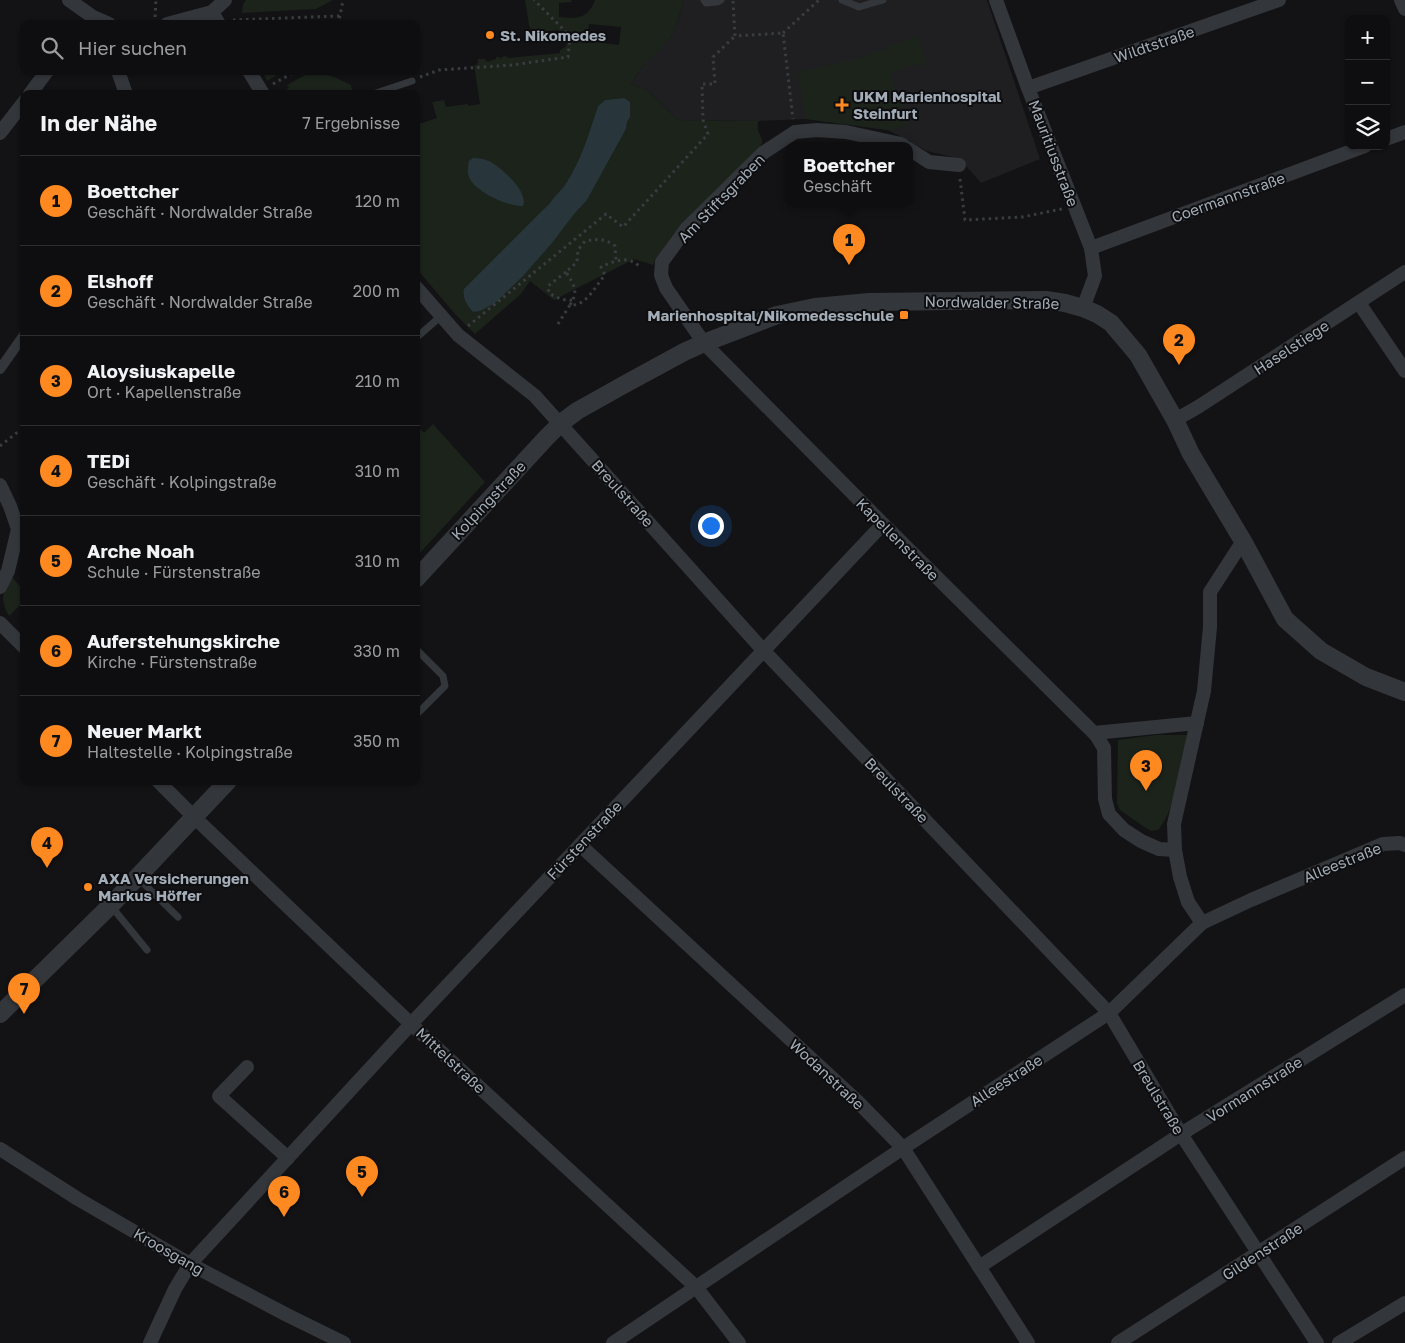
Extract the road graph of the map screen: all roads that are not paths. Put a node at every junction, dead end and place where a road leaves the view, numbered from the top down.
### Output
1 (69, 0) edge
2 (224, 0) edge
3 (704, 0) edge
4 (720, 0) edge
5 (842, 0) edge
6 (883, 0) edge
7 (996, 0) edge
8 (1279, 0) edge
9 (1402, 0) edge
10 (1405, 9) edge
11 (216, 19) edge
12 (90, 20) edge
13 (44, 75) edge
14 (119, 75) edge
15 (251, 75) edge
16 (412, 80) road end
17 (1028, 88) junction
18 (33, 90) edge
19 (125, 90) edge
20 (259, 90) edge
21 (384, 90) edge
22 (20, 107) edge
23 (1405, 132) edge
24 (0, 133) edge
25 (1390, 138) edge
26 (893, 142) edge
27 (913, 150) edge
28 (1355, 150) edge
29 (959, 165) road end
30 (1091, 248) junction
31 (1405, 272) edge
32 (420, 292) edge
33 (1359, 303) junction
34 (1083, 308) junction
35 (441, 316) junction
36 (420, 334) edge
37 (20, 340) edge
38 (704, 343) junction
39 (0, 369) edge
40 (1405, 371) edge
41 (1175, 420) junction
42 (561, 423) junction
43 (0, 485) edge
44 (883, 524) junction
45 (20, 526) edge
46 (20, 531) edge
47 (1243, 541) junction
48 (420, 574) edge
49 (0, 587) edge
50 (0, 623) edge
51 (20, 643) edge
52 (763, 650) junction
53 (420, 653) edge
54 (1405, 692) edge
55 (420, 711) edge
56 (1197, 723) junction
57 (1094, 734) junction
58 (162, 785) edge
59 (224, 785) edge
60 (194, 817) junction
61 (580, 845) junction
62 (1405, 845) edge
63 (1175, 850) junction
64 (137, 877) junction
65 (110, 906) junction
66 (178, 917) dead end
67 (1202, 923) junction
68 (147, 950) dead end
69 (1405, 995) edge
70 (1110, 1013) junction
71 (0, 1014) edge
72 (411, 1024) junction
73 (247, 1067) dead end
74 (1181, 1134) junction
75 (903, 1148) junction
76 (0, 1149) edge
77 (288, 1158) junction
78 (1405, 1158) edge
79 (1258, 1253) junction
80 (190, 1264) junction
81 (979, 1267) junction
82 (696, 1287) junction
83 (1405, 1303) edge
84 (150, 1343) edge
85 (344, 1343) edge
86 (613, 1343) edge
87 (739, 1343) edge
88 (1028, 1343) edge
89 (1118, 1343) edge
90 (1317, 1343) edge
91 (1339, 1343) edge

1 - 12 street
2 - 11 street
3 - 4 lane
5 - 6 lane
7 - 17 street, Mauritiusstraße
8 - 17 street, Wildtstraße
9 - 10 street
13 - 18 street
14 - 19 street
15 - 20 street
16 - 21 lane
17 - 30 street, Mauritiusstraße
22 - 24 street
23 - 25 street
26 - 38 street, Am Stiftsgraben
27 - 29 street, Am Stiftsgraben
28 - 30 street, Coermannstraße
30 - 34 street, Mauritiusstraße
31 - 33 street, Haselstiege
32 - 35 street, Breulstraße
33 - 40 street
33 - 41 street, Haselstiege
34 - 38 street, Nordwalder Straße
34 - 41 street, Nordwalder Straße
35 - 36 lane
35 - 42 street, Breulstraße
37 - 39 street
38 - 42 street, Nordwalder Straße
38 - 44 street, Kapellenstraße
41 - 47 street, Nordwalder Straße
42 - 48 street, Kolpingstraße
42 - 52 street, Breulstraße
43 - 45 street
44 - 52 street, Fürstenstraße
44 - 57 street, Kapellenstraße
46 - 49 street
47 - 54 street, Nordwalder Straße
47 - 56 street
50 - 51 street
52 - 61 street, Fürstenstraße
52 - 70 street, Breulstraße
53 - 55 lane
56 - 57 street
56 - 63 street
57 - 63 street, Kapellenstraße
58 - 60 street, Mittelstraße
59 - 60 street
60 - 64 street
60 - 72 street, Mittelstraße
61 - 72 street, Fürstenstraße
61 - 75 street, Wodanstraße
62 - 67 street, Alleestraße
63 - 67 street
64 - 65 street
64 - 66 lane
65 - 68 lane
65 - 71 street
67 - 70 street, Alleestraße
69 - 74 street, Vormannstraße
70 - 74 street, Breulstraße
70 - 75 street, Alleestraße
72 - 77 street, Fürstenstraße
72 - 82 street, Mittelstraße
73 - 77 street
74 - 79 street, Breulstraße
74 - 81 street, Vormannstraße
75 - 81 street, Wodanstraße
75 - 82 street, Alleestraße
76 - 80 street, Kroosgang
77 - 80 street, Fürstenstraße
78 - 79 street, Gildenstraße
79 - 89 street, Gildenstraße
79 - 90 street, Breulstraße
80 - 84 street, Fürstenstraße
80 - 85 street, Kroosgang
81 - 88 street, Wodanstraße
82 - 86 street, Alleestraße
82 - 87 street, Mittelstraße
83 - 91 street

